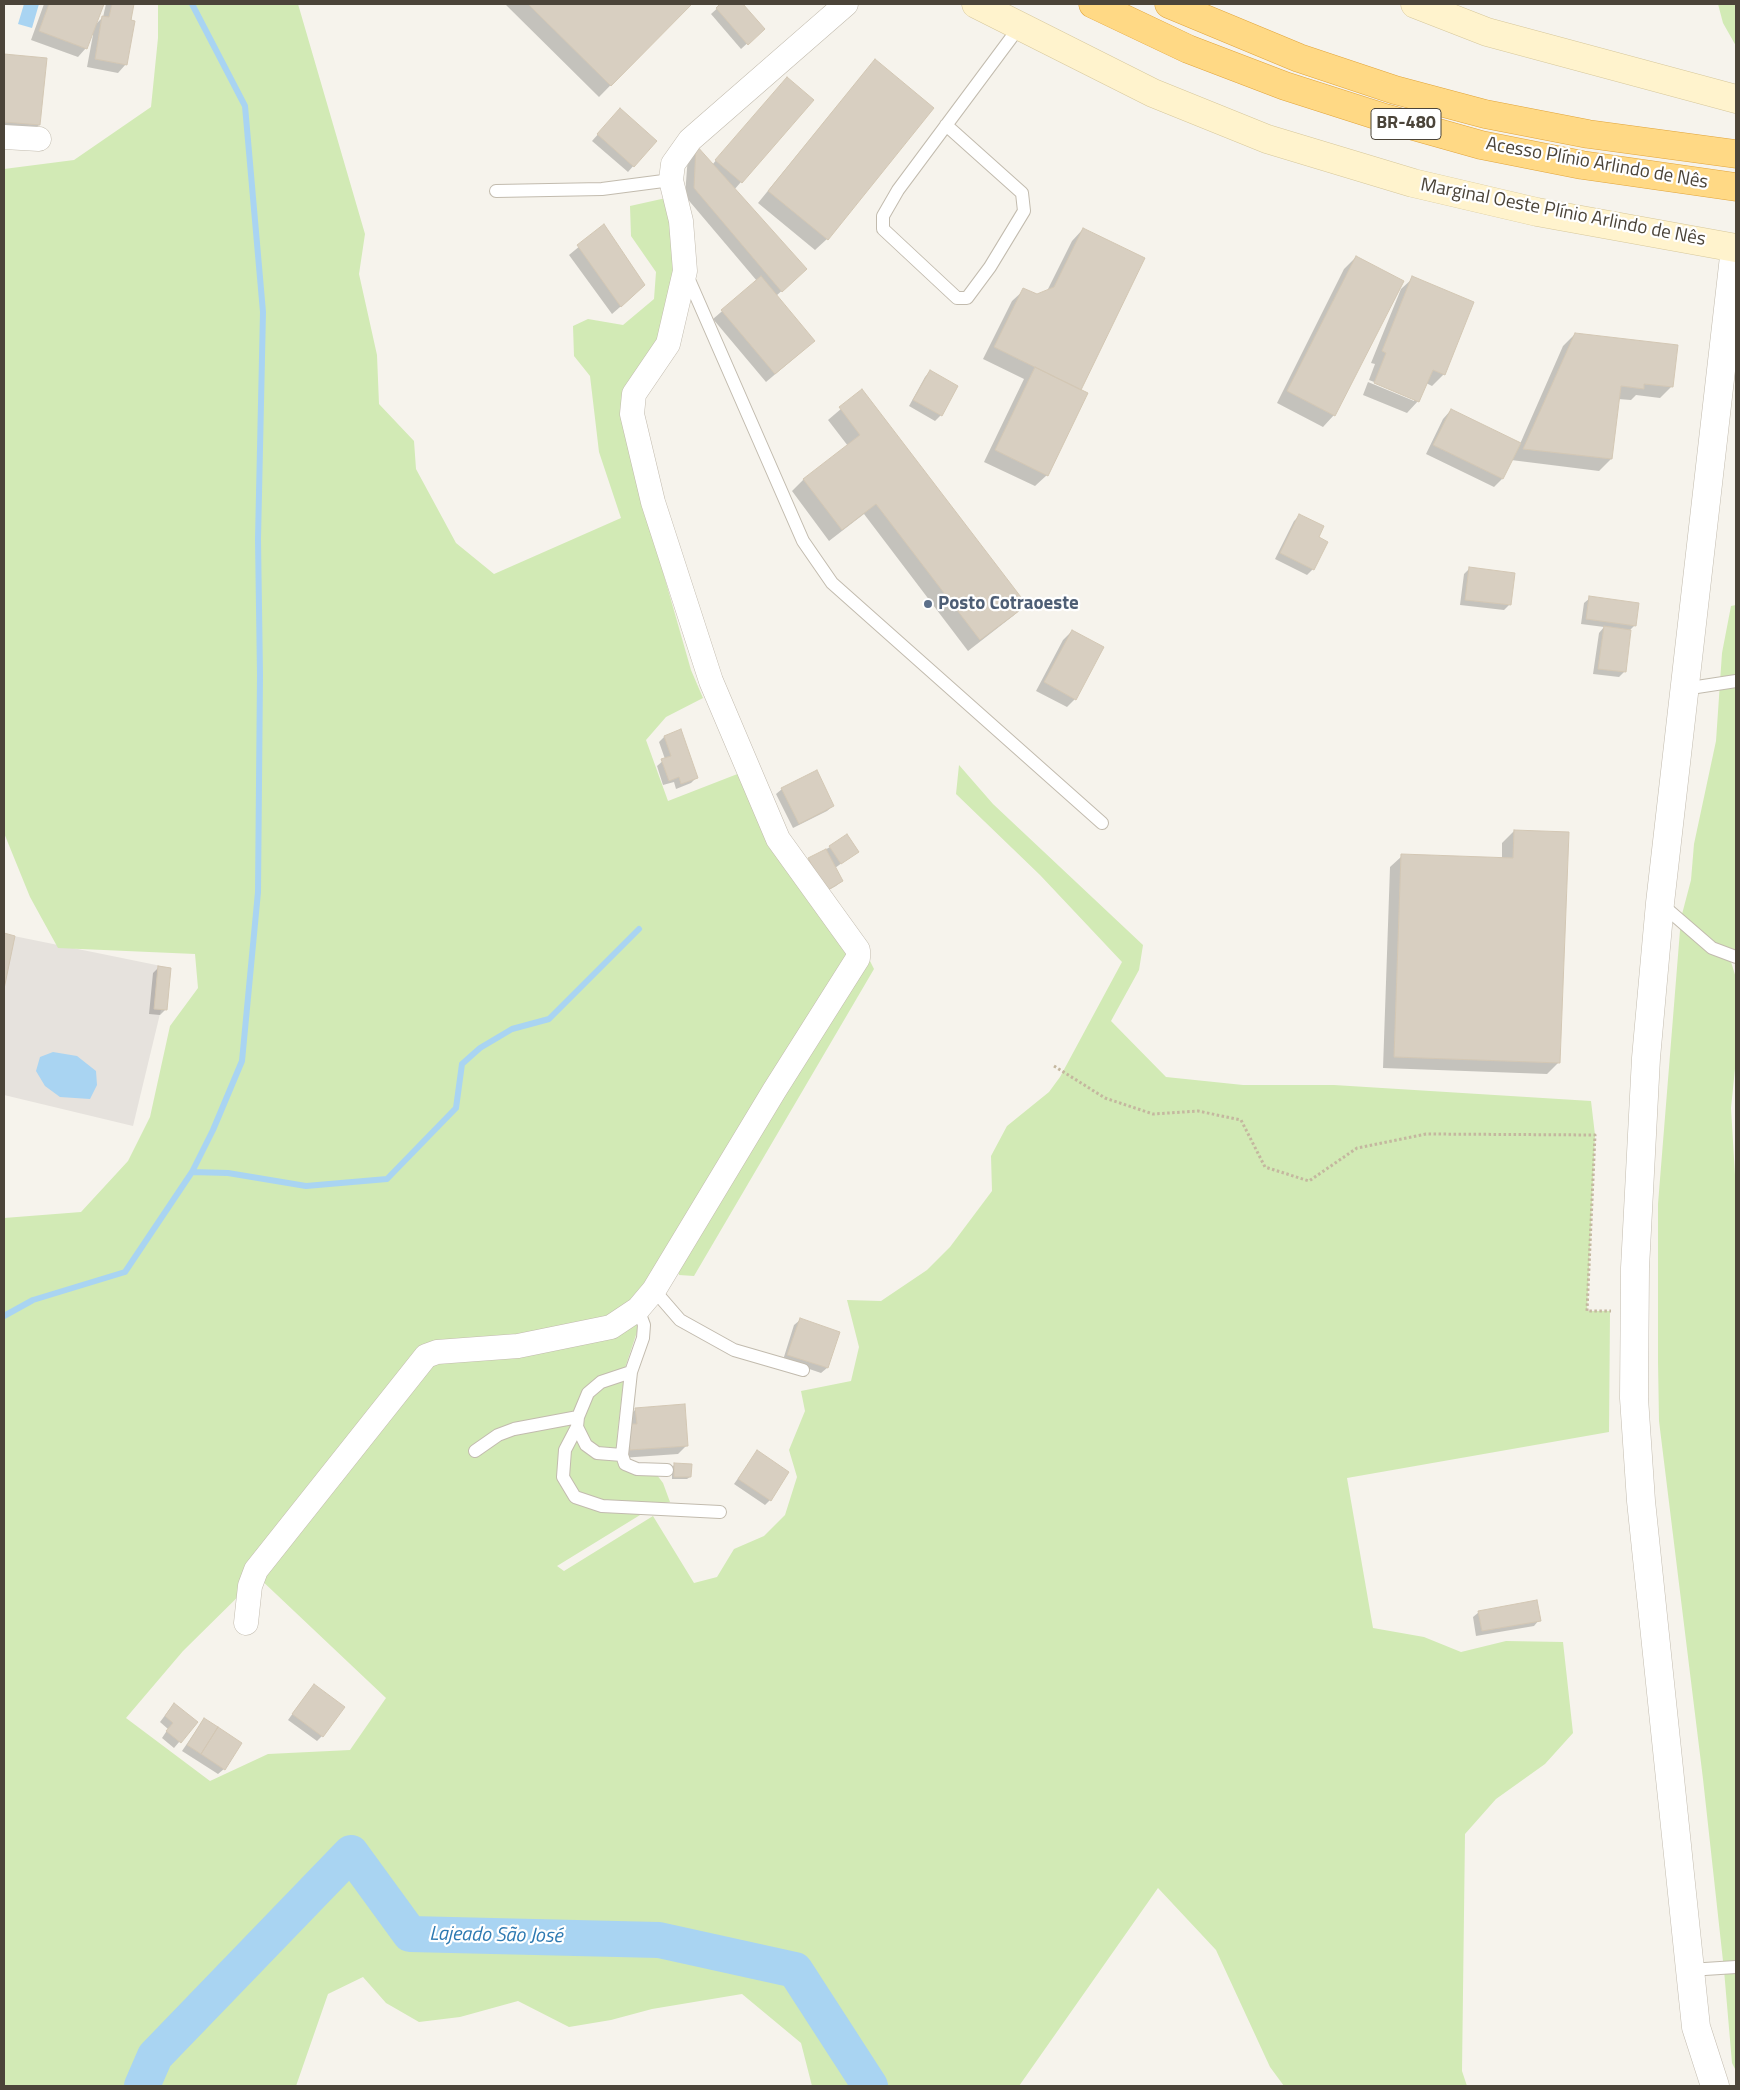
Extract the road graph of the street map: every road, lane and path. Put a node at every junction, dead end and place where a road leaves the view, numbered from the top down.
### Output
1 (846, 4) edge
2 (976, 4) edge
3 (1093, 4) edge
4 (1169, 4) edge
5 (1415, 4) edge
6 (1020, 26) junction
7 (1732, 96) edge
8 (946, 125) junction
9 (4, 137) edge
10 (39, 139) dead end
11 (1736, 154) edge
12 (671, 180) junction
13 (1736, 187) edge
14 (496, 192) dead end
15 (1736, 248) edge
16 (685, 271) junction
17 (1736, 681) edge
18 (1684, 689) junction
19 (1102, 823) dead end
20 (1660, 903) junction
21 (1736, 957) edge
22 (1054, 1066) dead end
23 (654, 1290) junction
24 (638, 1309) junction
25 (1634, 1310) junction
26 (804, 1370) dead end
27 (631, 1372) junction
28 (577, 1422) junction
29 (475, 1451) dead end
30 (622, 1455) junction
31 (667, 1470) dead end
32 (720, 1512) dead end
33 (246, 1623) dead end
34 (1736, 1967) edge
35 (1689, 1970) junction
36 (1715, 2086) edge

1 - 12 street
2 - 6 main road, Marginal Oeste Plínio Arlindo de Nês
3 - 13 highway, Acesso Plínio Arlindo de Nês / BR-480
4 - 11 highway, Acesso Plínio Arlindo de Nês / BR-480
5 - 7 main road
6 - 8 lane
6 - 15 main road, Marginal Oeste Plínio Arlindo de Nês
8 - 8 lane
9 - 10 street
12 - 14 lane
12 - 16 street
15 - 18 street
16 - 19 lane
16 - 23 street
17 - 18 lane
18 - 20 street
20 - 21 lane
20 - 25 street
22 - 25 path
23 - 24 street
23 - 26 lane
24 - 27 lane
24 - 33 street
25 - 35 street
27 - 28 lane
27 - 30 lane
28 - 29 lane
28 - 30 lane
28 - 32 lane
30 - 31 lane
34 - 35 lane
35 - 36 street

